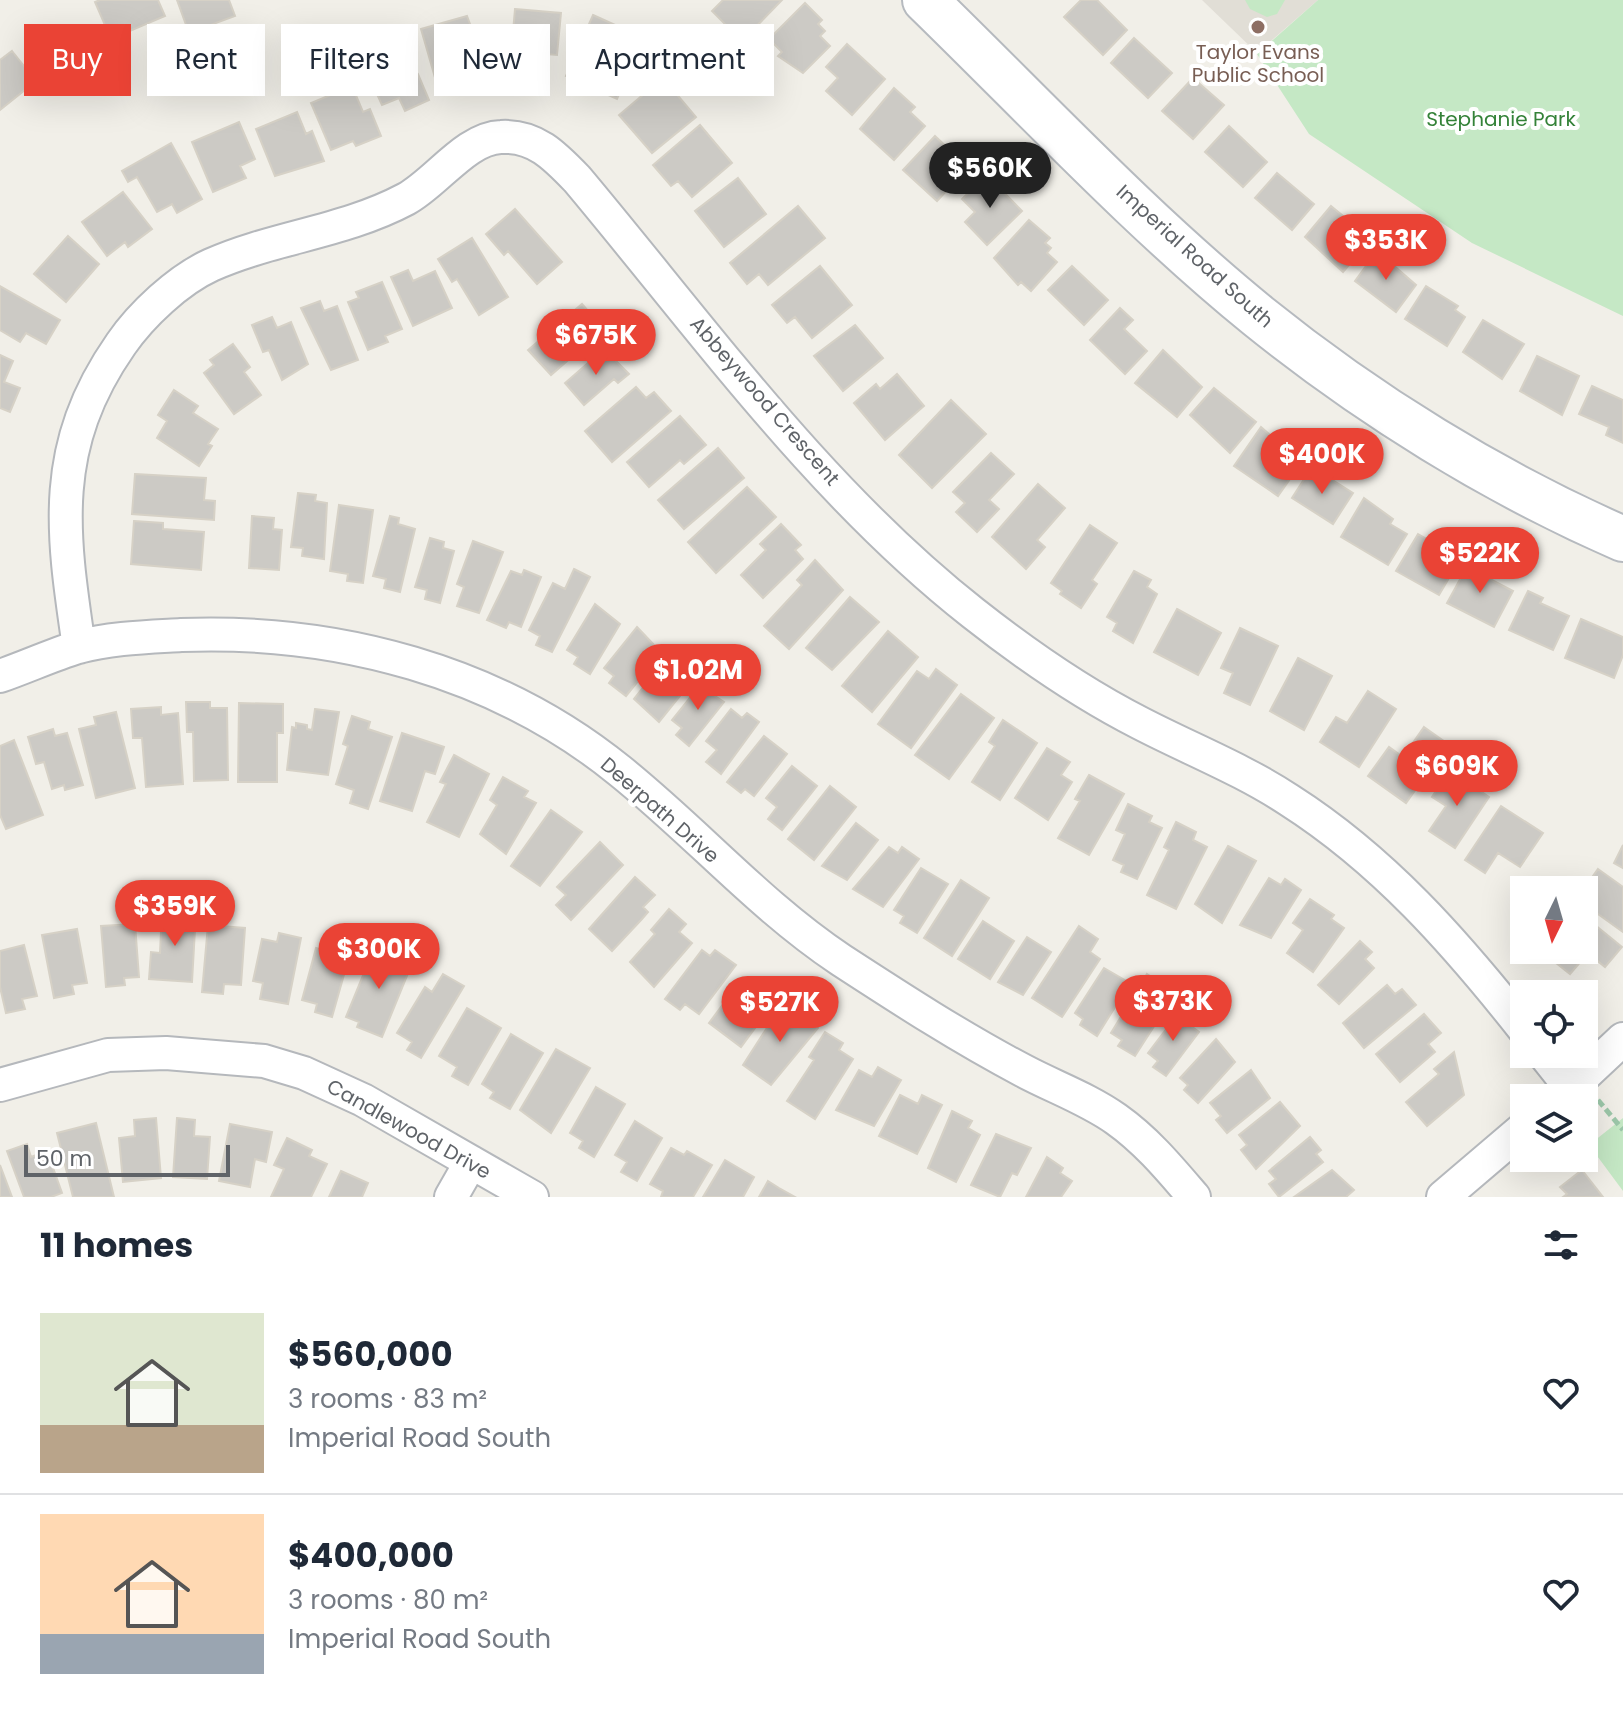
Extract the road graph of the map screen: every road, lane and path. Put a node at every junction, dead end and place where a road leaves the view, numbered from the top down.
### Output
1 (925, 0) edge
2 (1623, 539) edge
3 (79, 647) junction
4 (0, 676) edge
5 (1510, 1011) edge
6 (1623, 1039) edge
7 (1555, 1068) edge
8 (1567, 1084) edge
9 (1576, 1084) edge
10 (0, 1085) edge
11 (1598, 1110) edge
12 (1623, 1130) edge
13 (1510, 1140) edge
14 (471, 1162) junction
15 (451, 1197) edge
16 (532, 1197) edge
17 (1194, 1197) edge
18 (1443, 1197) edge

1 - 2 street, Imperial Road South
3 - 4 street, Deerpath Drive
3 - 5 street, Abbeywood Crescent
3 - 17 street, Deerpath Drive
6 - 9 street
7 - 8 street
10 - 14 street, Candlewood Drive
11 - 12 path
13 - 18 street
14 - 15 street
14 - 16 street, Candlewood Drive

